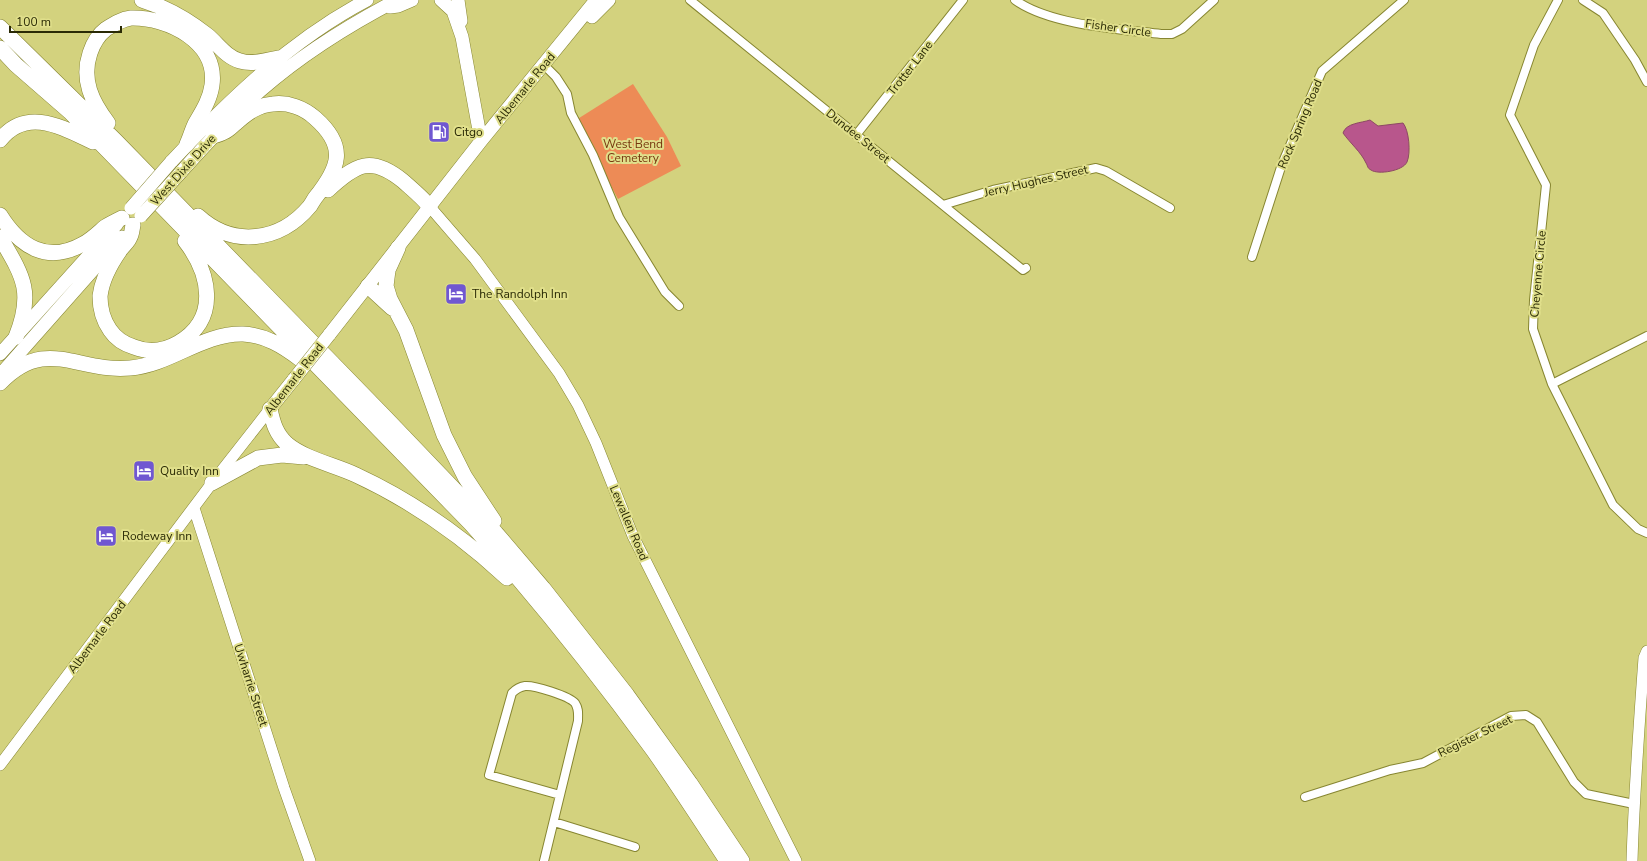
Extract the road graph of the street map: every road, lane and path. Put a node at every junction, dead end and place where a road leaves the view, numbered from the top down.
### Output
1 (142, 0) edge
2 (367, 0) edge
3 (397, 0) edge
4 (412, 0) edge
5 (441, 0) edge
6 (458, 0) edge
7 (596, 0) edge
8 (609, 0) edge
9 (690, 0) edge
10 (963, 0) edge
11 (1015, 0) edge
12 (1214, 0) edge
13 (1404, 0) edge
14 (1558, 0) edge
15 (1583, 0) edge
16 (382, 8) junction
17 (0, 28) edge
18 (462, 37) junction
19 (566, 38) junction
20 (0, 48) edge
21 (279, 58) junction
22 (544, 64) junction
23 (1647, 82) edge
24 (856, 135) junction
25 (213, 136) junction
26 (0, 140) edge
27 (116, 141) junction
28 (481, 141) junction
29 (187, 144) junction
30 (101, 145) junction
31 (177, 203) junction
32 (310, 205) junction
33 (942, 205) junction
34 (430, 207) junction
35 (1170, 208) dead end
36 (163, 209) junction
37 (0, 216) edge
38 (132, 217) junction
39 (0, 237) edge
40 (398, 248) junction
41 (1252, 257) dead end
42 (1026, 268) dead end
43 (368, 286) junction
44 (679, 306) dead end
45 (397, 313) junction
46 (1647, 336) edge
47 (16, 337) junction
48 (0, 354) edge
49 (0, 375) edge
50 (0, 383) edge
51 (1552, 384) junction
52 (341, 390) junction
53 (270, 409) junction
54 (311, 458) junction
55 (212, 483) junction
56 (194, 508) junction
57 (1647, 533) edge
58 (543, 588) junction
59 (549, 616) junction
60 (1647, 651) edge
61 (0, 765) edge
62 (560, 795) junction
63 (1305, 797) dead end
64 (1634, 804) junction
65 (554, 822) junction
66 (635, 847) dead end
67 (310, 861) edge
68 (544, 861) edge
69 (728, 861) edge
70 (742, 861) edge
71 (796, 861) edge
72 (1632, 861) edge

1 - 21 highway
2 - 21 main road, West Dixie Drive
3 - 16 main road, West Dixie Drive
4 - 16 main road
5 - 18 main road
6 - 18 main road
7 - 19 main road, Albemarle Road
8 - 19 main road
9 - 24 street, Dundee Street
10 - 24 street, Trotter Lane
11 - 12 street, Fisher Circle
13 - 41 street, Rock Spring Road
14 - 51 street, Cheyenne Circle
15 - 23 street
16 - 25 main road, West Dixie Drive
17 - 27 highway
18 - 28 main road
19 - 22 main road, Albemarle Road
20 - 30 highway
21 - 29 main road, West Dixie Drive
22 - 28 main road, Albemarle Road
22 - 44 street
24 - 33 street, Dundee Street
25 - 32 highway
25 - 38 main road, West Dixie Drive, bridge
26 - 30 highway
27 - 29 highway
27 - 31 highway
28 - 34 main road, Albemarle Road
29 - 38 main road, West Dixie Drive, bridge
30 - 36 highway
31 - 32 highway
31 - 58 highway
32 - 34 highway
33 - 35 street, Jerry Hughes Street
33 - 42 street, Dundee Street
34 - 40 main road, Albemarle Road
34 - 71 street, Lewallen Road
36 - 38 highway
36 - 52 highway
37 - 38 highway
38 - 47 main road, West Dixie Drive
38 - 49 main road, West Dixie Drive
39 - 47 highway
40 - 43 main road, Albemarle Road
40 - 45 highway
43 - 45 highway
43 - 53 main road, Albemarle Road, bridge
45 - 58 highway
46 - 51 street
47 - 48 main road, West Dixie Drive
50 - 52 highway
51 - 57 street, Cheyenne Circle
52 - 59 highway
53 - 54 highway
53 - 55 street, Albemarle Road
54 - 55 highway
54 - 59 highway
55 - 56 street, Albemarle Road
56 - 61 street, Albemarle Road
56 - 67 street, Uwharrie Street
58 - 70 highway
59 - 69 highway
60 - 64 street
62 - 62 street
62 - 65 street
63 - 64 street, Register Street
64 - 72 street
65 - 66 street
65 - 68 street

